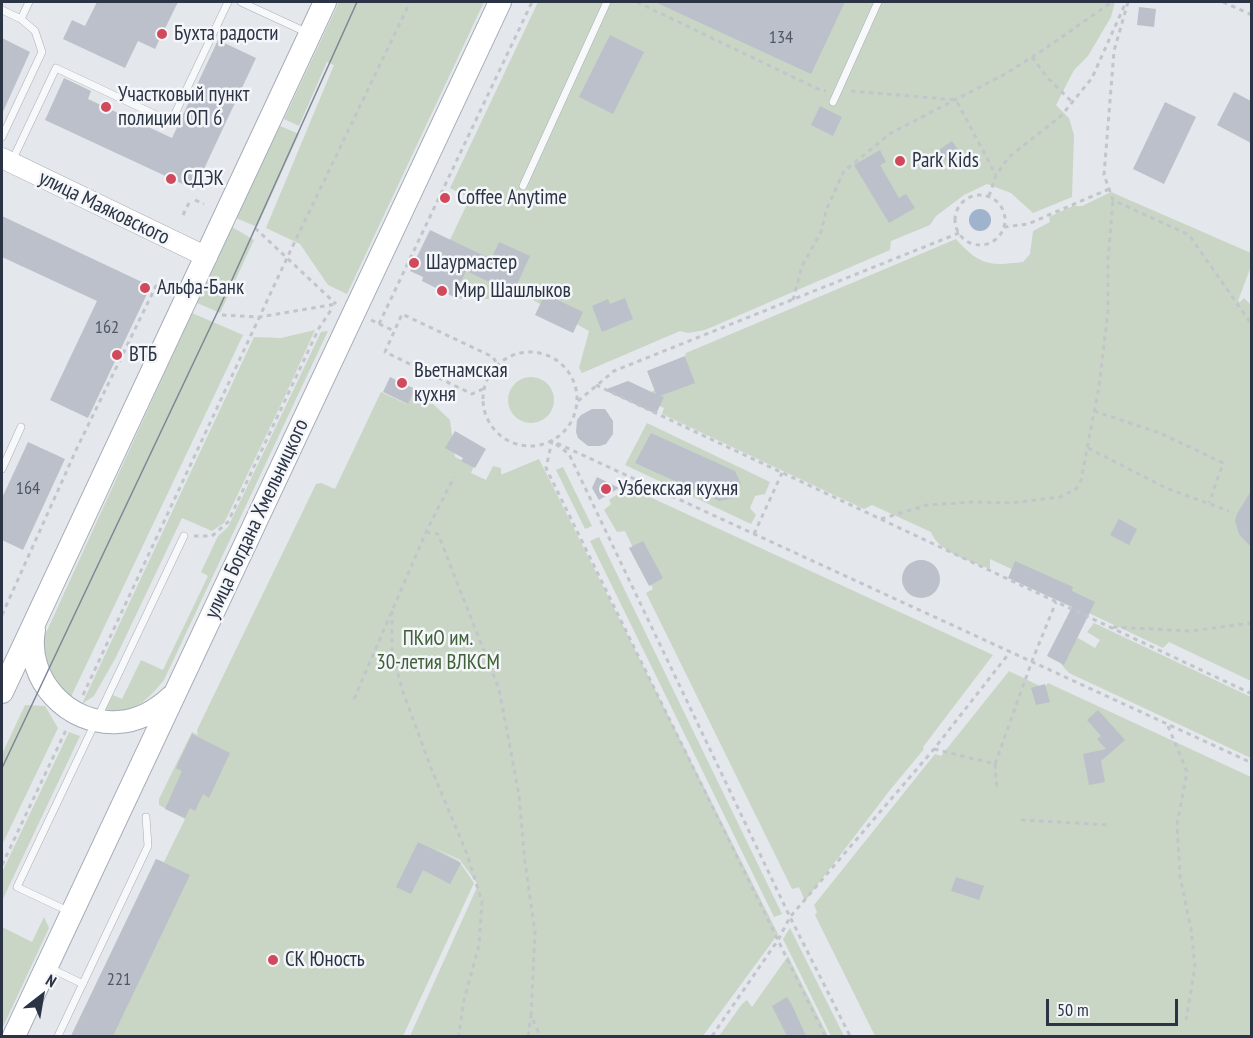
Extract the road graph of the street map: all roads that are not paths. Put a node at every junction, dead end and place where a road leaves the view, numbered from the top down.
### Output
1 (29, 2) edge
2 (228, 2) edge
3 (241, 2) edge
4 (325, 2) edge
5 (500, 2) edge
6 (606, 2) edge
7 (878, 2) edge
8 (2, 10) edge
9 (21, 19) junction
10 (310, 34) junction
11 (833, 102) dead end
12 (2, 138) edge
13 (7, 160) edge
14 (523, 186) dead end
15 (207, 257) junction
16 (21, 426) dead end
17 (2, 469) edge
18 (184, 536) road end
19 (36, 620) junction
20 (2, 692) edge
21 (175, 693) junction
22 (96, 721) junction
23 (146, 817) dead end
24 (72, 913) junction
25 (47, 966) junction
26 (83, 984) junction
27 (14, 1036) edge
28 (58, 1036) edge

1 - 9 lane
2 - 13 lane
3 - 10 lane
4 - 10 main road
5 - 21 main road, улица Богдана Хмельницкого
6 - 14 lane
7 - 11 lane
8 - 9 lane
9 - 12 lane
10 - 15 main road
13 - 15 main road, улица Маяковского
15 - 19 main road
16 - 17 lane
18 - 22 lane
19 - 20 main road
19 - 22 main road
21 - 22 main road
21 - 24 main road, улица Богдана Хмельницкого
22 - 24 lane
23 - 26 lane
24 - 25 main road, улица Богдана Хмельницкого
25 - 26 lane
25 - 27 main road, улица Богдана Хмельницкого
26 - 28 lane

